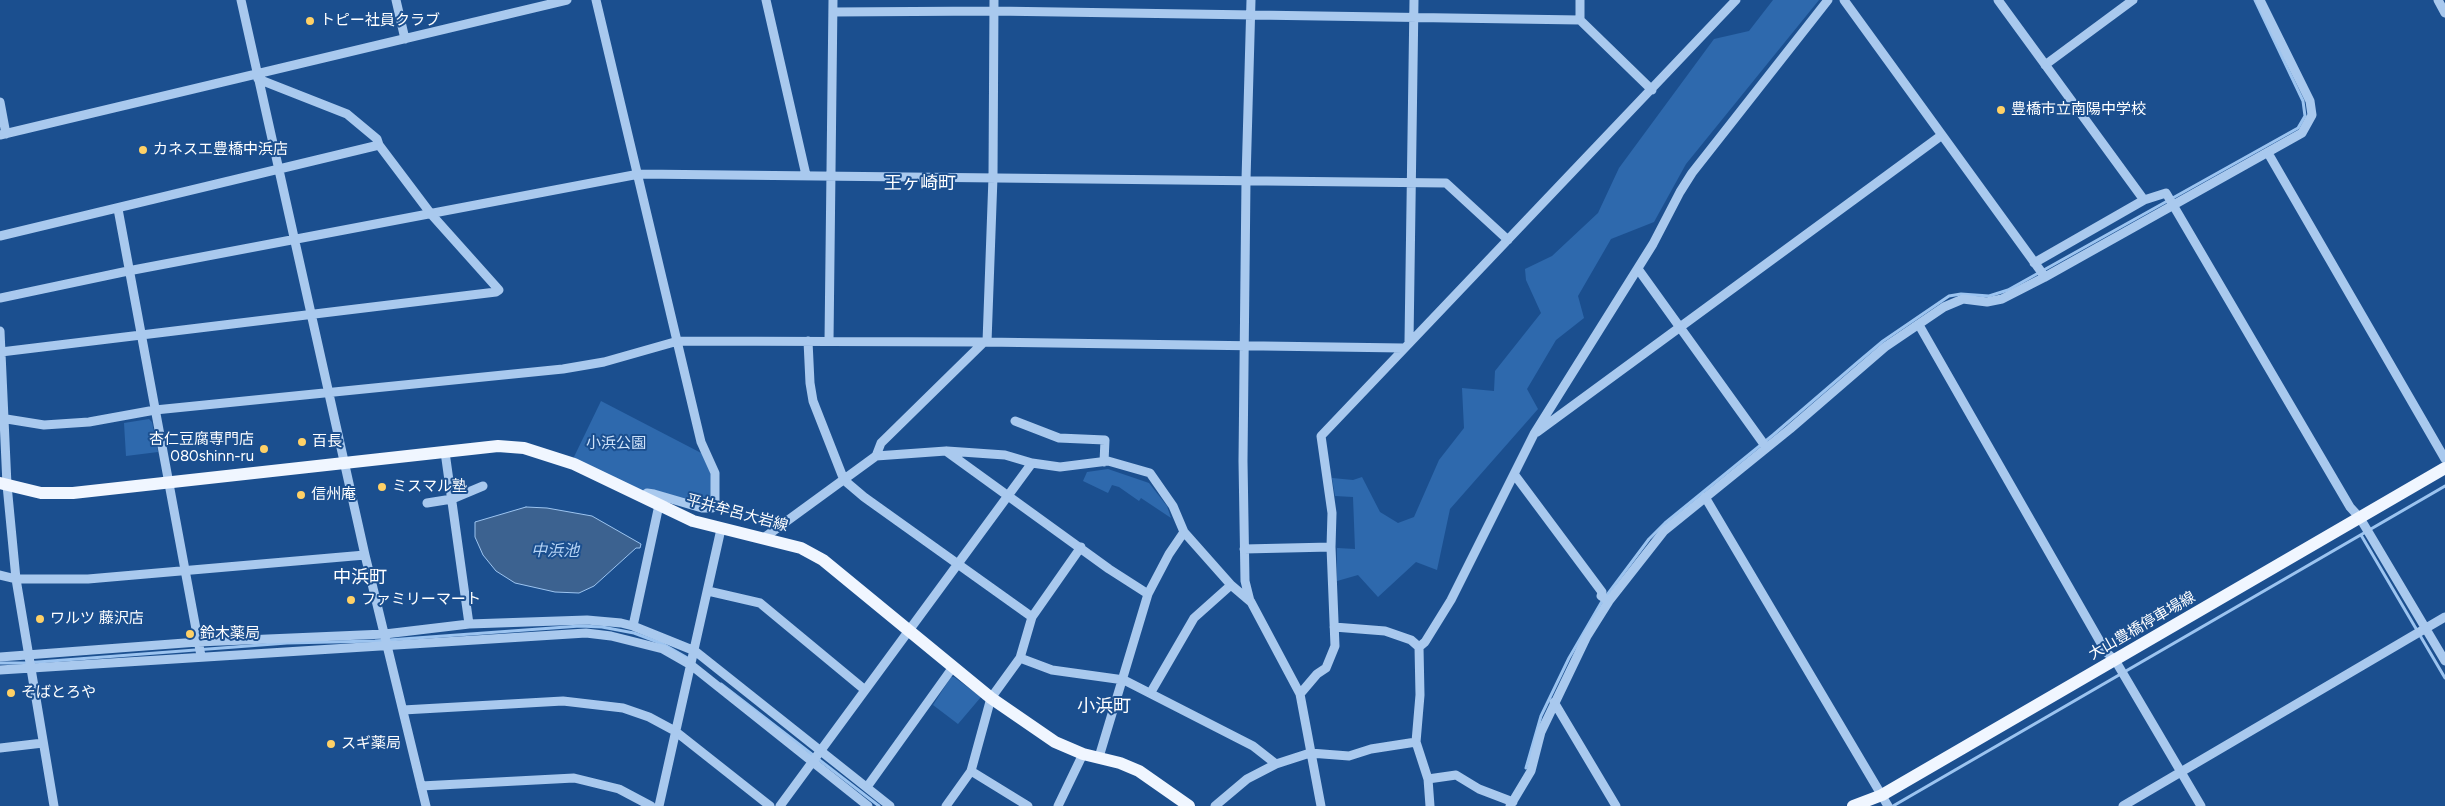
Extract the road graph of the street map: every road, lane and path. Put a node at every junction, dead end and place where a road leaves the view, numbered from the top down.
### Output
1 (241, 0) edge
2 (396, 0) edge
3 (596, 0) edge
4 (766, 0) edge
5 (833, 0) edge
6 (994, 0) edge
7 (1251, 0) edge
8 (1414, 0) edge
9 (1580, 0) edge
10 (1736, 0) edge
11 (1828, 0) edge
12 (1844, 0) edge
13 (1998, 0) edge
14 (2133, 0) edge
15 (2260, 0) edge
16 (2438, 0) edge
17 (562, 1) edge
18 (994, 11) junction
19 (834, 12) junction
20 (2445, 13) edge
21 (1251, 15) junction
22 (1413, 18) junction
23 (1580, 20) junction
24 (405, 39) junction
25 (2045, 65) junction
26 (258, 77) junction
27 (1652, 90) junction
28 (0, 102) edge
29 (3, 134) edge
30 (1942, 135) junction
31 (379, 146) junction
32 (2268, 152) junction
33 (279, 170) junction
34 (639, 174) junction
35 (806, 175) junction
36 (831, 176) junction
37 (992, 177) junction
38 (1246, 180) junction
39 (1412, 183) junction
40 (2144, 200) junction
41 (2173, 206) junction
42 (118, 209) junction
43 (431, 214) junction
44 (0, 236) edge
45 (1508, 240) junction
46 (296, 241) junction
47 (2036, 265) junction
48 (1638, 269) junction
49 (128, 272) junction
50 (2044, 277) junction
51 (0, 298) edge
52 (313, 315) junction
53 (1919, 325) junction
54 (1679, 328) junction
55 (0, 331) edge
56 (142, 336) junction
57 (678, 341) junction
58 (808, 341) junction
59 (829, 341) junction
60 (1410, 341) junction
61 (986, 342) junction
62 (1245, 346) junction
63 (1403, 348) junction
64 (1, 352) junction
65 (329, 393) junction
66 (155, 410) junction
67 (2, 419) edge
68 (1016, 421) dead end
69 (1534, 434) junction
70 (1764, 444) junction
71 (946, 451) junction
72 (445, 452) junction
73 (876, 456) junction
74 (2445, 459) edge
75 (1104, 462) junction
76 (345, 463) junction
77 (1032, 463) junction
78 (2445, 468) edge
79 (1514, 474) junction
80 (844, 480) junction
81 (169, 482) junction
82 (4, 484) edge
83 (483, 486) dead end
84 (1009, 495) junction
85 (644, 496) junction
86 (1705, 497) junction
87 (452, 499) junction
88 (428, 503) dead end
89 (659, 504) junction
90 (2362, 522) junction
91 (721, 529) junction
92 (1184, 532) junction
93 (765, 537) junction
94 (1331, 547) junction
95 (1081, 548) junction
96 (1244, 549) junction
97 (366, 556) junction
98 (958, 564) junction
99 (185, 570) junction
100 (0, 575) edge
101 (16, 579) junction
102 (1231, 585) junction
103 (708, 591) junction
104 (1148, 594) junction
105 (1605, 598) junction
106 (1251, 602) junction
107 (2445, 617) edge
108 (1032, 618) junction
109 (469, 624) junction
110 (633, 626) junction
111 (1334, 627) junction
112 (908, 629) junction
113 (2425, 629) junction
114 (385, 634) junction
115 (198, 642) junction
116 (1419, 646) junction
117 (388, 647) junction
118 (695, 651) junction
119 (28, 655) junction
120 (201, 656) junction
121 (0, 657) edge
122 (1020, 658) junction
123 (2445, 660) edge
124 (692, 665) junction
125 (953, 667) junction
126 (31, 668) junction
127 (2121, 669) junction
128 (0, 670) edge
129 (1124, 680) junction
130 (865, 690) junction
131 (1151, 692) junction
132 (1300, 694) junction
133 (991, 698) junction
134 (1554, 702) junction
135 (404, 710) junction
136 (675, 732) junction
137 (1416, 742) junction
138 (43, 743) junction
139 (0, 748) edge
140 (821, 751) junction
141 (1310, 753) junction
142 (1083, 754) junction
143 (1100, 757) junction
144 (812, 762) junction
145 (1276, 764) junction
146 (971, 771) junction
147 (2181, 772) junction
148 (1428, 778) junction
149 (421, 786) junction
150 (867, 787) junction
151 (1885, 802) edge
152 (1511, 804) edge
153 (54, 806) edge
154 (426, 806) edge
155 (651, 806) edge
156 (659, 806) edge
157 (770, 806) edge
158 (780, 806) edge
159 (868, 806) edge
160 (890, 806) edge
161 (946, 806) edge
162 (1028, 806) edge
163 (1058, 806) edge
164 (1190, 806) edge
165 (1215, 806) edge
166 (1321, 806) edge
167 (1430, 806) edge
168 (1616, 806) edge
169 (1853, 806) edge
170 (2123, 806) edge
171 (2201, 806) edge

1 - 26 street
2 - 24 street
3 - 34 street
4 - 35 street
5 - 19 street
6 - 18 street
7 - 21 street
8 - 22 street
9 - 23 street
10 - 27 street
11 - 48 street
12 - 30 street
13 - 25 street
14 - 25 street
15 - 32 street
16 - 20 street
17 - 24 street
18 - 19 street
18 - 21 street
18 - 37 street
19 - 36 street
21 - 22 street
21 - 38 street
22 - 23 street
22 - 39 street
23 - 27 street
24 - 26 street
25 - 40 street
26 - 29 street
26 - 31 street
26 - 33 street
27 - 45 street
28 - 29 street
30 - 47 street
30 - 54 street
31 - 33 street
31 - 43 street
32 - 41 street
32 - 74 street
33 - 42 street
33 - 46 street
34 - 35 street
34 - 43 street
34 - 57 street
35 - 36 street
36 - 37 street
36 - 59 street
37 - 38 street
37 - 61 street
38 - 39 street
38 - 62 street
39 - 45 street
39 - 60 street
40 - 41 street
40 - 47 street
41 - 50 street
41 - 90 street
42 - 44 street
42 - 49 street
43 - 46 street
43 - 52 street
45 - 60 street
46 - 49 street
46 - 52 street
47 - 50 street
48 - 54 street
48 - 69 street
49 - 51 street
49 - 56 street
50 - 53 street
52 - 56 street
52 - 65 street
53 - 70 street
53 - 127 street
54 - 69 street
54 - 70 street
55 - 64 street
56 - 64 street
56 - 66 street
57 - 58 street
57 - 65 street
57 - 85 street
58 - 59 street
58 - 80 street
59 - 61 street
60 - 63 street
61 - 62 street
61 - 73 street
62 - 63 street
62 - 96 street
63 - 94 street
64 - 67 street
65 - 66 street
65 - 76 street
66 - 67 street
66 - 81 street
67 - 82 street
68 - 75 street
69 - 79 street
70 - 86 street
71 - 73 street
71 - 77 street
71 - 84 street
72 - 76 main road, 平井牟呂大岩線
72 - 85 main road, 平井牟呂大岩線
72 - 87 street
73 - 80 street
75 - 77 street
75 - 92 street
76 - 81 main road, 平井牟呂大岩線
76 - 97 street
77 - 84 street
78 - 90 main road, 大山豊橋停車場線
79 - 105 street
79 - 116 street
80 - 93 street
80 - 98 street
81 - 82 main road, 平井牟呂大岩線
81 - 99 street
82 - 101 street
83 - 87 street
84 - 95 street
84 - 98 street
85 - 89 main road, 平井牟呂大岩線
86 - 105 street
86 - 151 street
87 - 88 street
87 - 109 street
89 - 91 main road, 平井牟呂大岩線
89 - 110 street
90 - 113 street
90 - 127 main road, 大山豊橋停車場線
91 - 93 main road, 平井牟呂大岩線
91 - 103 street
92 - 102 street
92 - 104 street
93 - 112 main road, 平井牟呂大岩線
94 - 96 street
94 - 111 street
95 - 104 street
95 - 108 street
96 - 106 street
97 - 99 street
97 - 114 street
98 - 108 street
98 - 112 street
99 - 101 street
99 - 115 street
100 - 101 street
101 - 119 street
102 - 106 street
102 - 131 street
103 - 118 street
103 - 130 street
104 - 129 street
105 - 134 street
106 - 132 street
107 - 113 street
108 - 122 street
109 - 110 street
109 - 114 street
110 - 118 street
111 - 116 street
111 - 132 street
112 - 125 main road, 平井牟呂大岩線
112 - 130 street
113 - 123 street
113 - 147 street
114 - 115 street
114 - 117 street
115 - 119 street
115 - 120 street
116 - 137 street
117 - 120 street
117 - 124 street
117 - 135 street
118 - 124 street
118 - 140 street
119 - 121 street
119 - 126 street
120 - 126 street
122 - 129 street
122 - 133 street
124 - 136 street
124 - 144 street
125 - 133 main road, 平井牟呂大岩線
125 - 150 street
126 - 128 street
126 - 138 street
127 - 147 street
127 - 151 main road, 大山豊橋停車場線
129 - 131 street
129 - 143 street
130 - 140 street
131 - 145 street
132 - 141 street
133 - 142 main road, 平井牟呂大岩線
133 - 146 street
134 - 152 street
134 - 168 street
135 - 136 street
135 - 149 street
136 - 156 street
136 - 157 street
137 - 141 street
137 - 148 street
138 - 139 street
138 - 153 street
140 - 144 street
140 - 150 street
141 - 145 street
141 - 166 street
142 - 143 main road, 平井牟呂大岩線
142 - 163 street
143 - 164 main road, 平井牟呂大岩線
144 - 158 street
144 - 159 street
145 - 165 street
146 - 161 street
146 - 162 street
147 - 170 street
147 - 171 street
148 - 152 street
148 - 167 street
149 - 154 street
149 - 155 street
150 - 160 street
151 - 169 main road, 大山豊橋停車場線

